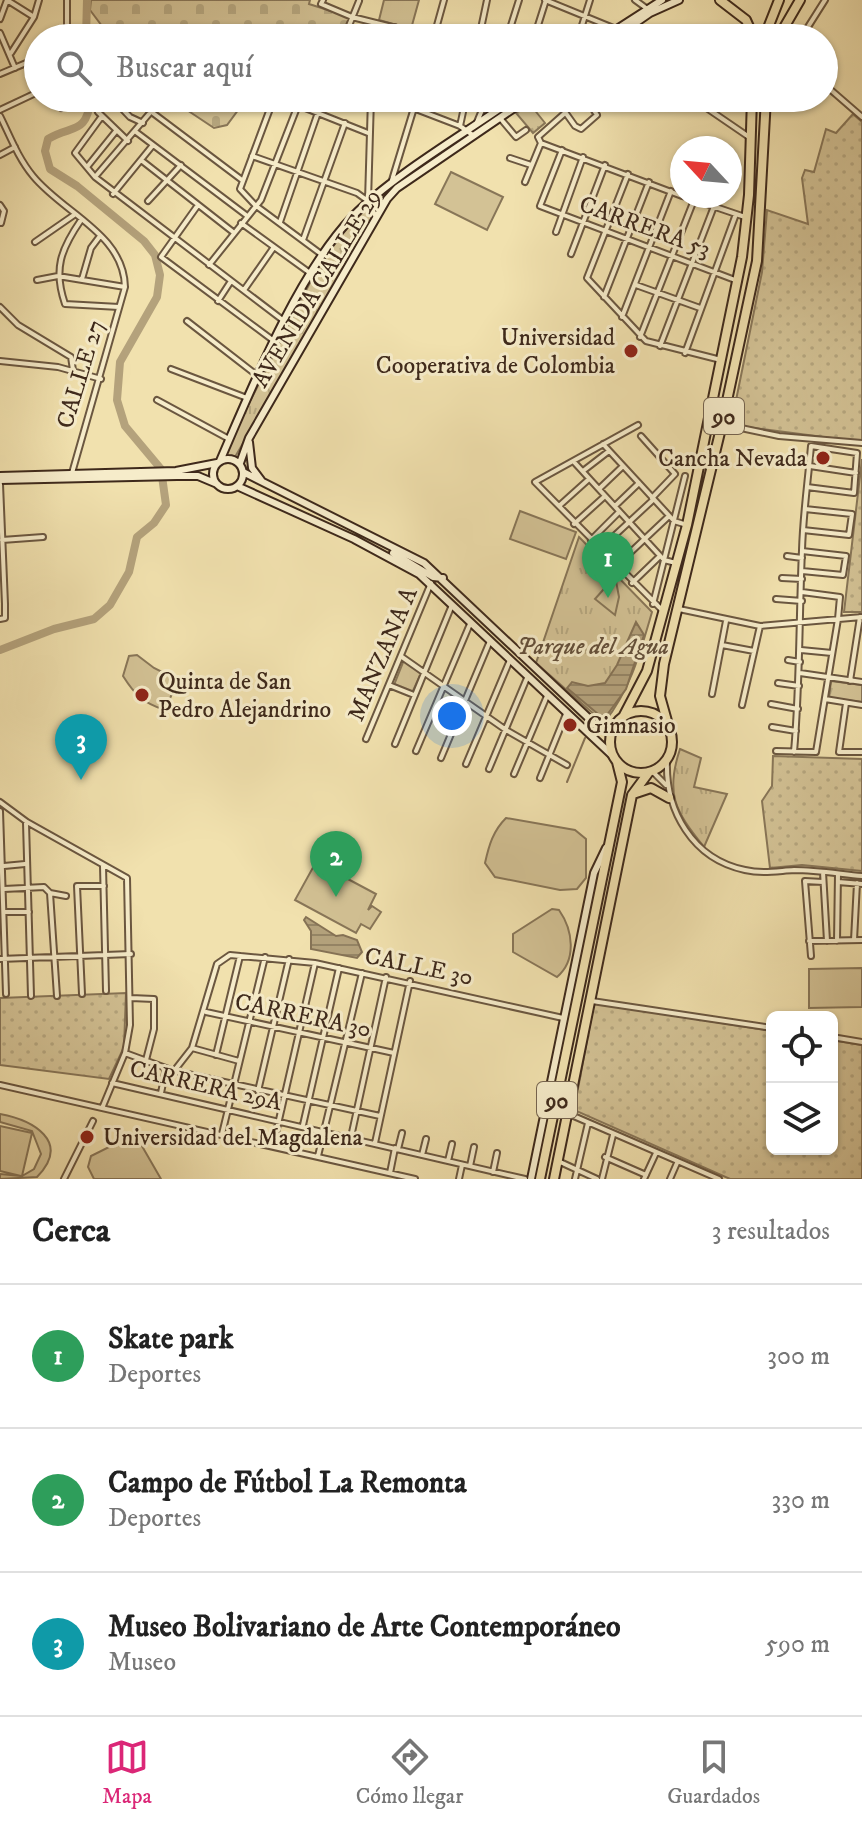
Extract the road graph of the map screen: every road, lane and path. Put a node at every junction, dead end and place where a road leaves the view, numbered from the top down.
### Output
1 (7, 0) edge
2 (39, 0) edge
3 (67, 0) edge
4 (444, 0) edge
5 (487, 0) edge
6 (519, 0) edge
7 (546, 0) edge
8 (590, 0) edge
9 (635, 0) edge
10 (662, 0) edge
11 (679, 0) edge
12 (720, 0) edge
13 (779, 0) edge
14 (800, 0) edge
15 (825, 0) edge
16 (359, 1) edge
17 (322, 2) edge
18 (646, 8) junction
19 (585, 15) junction
20 (34, 17) junction
21 (352, 17) junction
22 (0, 19) edge
23 (30, 24) edge
24 (67, 24) edge
25 (349, 24) edge
26 (382, 24) edge
27 (438, 24) edge
28 (482, 24) edge
29 (511, 24) edge
30 (538, 24) edge
31 (582, 24) edge
32 (605, 24) edge
33 (623, 24) edge
34 (634, 24) edge
35 (745, 24) edge
36 (770, 24) edge
37 (786, 24) edge
38 (810, 24) edge
39 (0, 33) edge
40 (24, 33) edge
41 (11, 53) junction
42 (24, 64) edge
43 (15, 68) junction
44 (0, 74) edge
45 (838, 96) edge
46 (24, 100) edge
47 (125, 112) edge
48 (274, 112) edge
49 (295, 112) edge
50 (370, 112) edge
51 (412, 112) edge
52 (426, 112) edge
53 (463, 112) edge
54 (482, 112) edge
55 (491, 112) edge
56 (500, 112) edge
57 (503, 112) edge
58 (595, 112) edge
59 (712, 112) edge
60 (751, 112) edge
61 (765, 112) edge
62 (0, 113) edge
63 (318, 113) joint
64 (565, 113) joint
65 (149, 114) joint
66 (496, 116) junction
67 (862, 117) edge
68 (143, 123) junction
69 (345, 123) junction
70 (460, 126) junction
71 (526, 130) dead end
72 (116, 131) junction
73 (136, 132) junction
74 (474, 132) junction
75 (368, 133) junction
76 (750, 138) junction
77 (128, 141) junction
78 (541, 143) junction
79 (153, 145) junction
80 (15, 147) junction
81 (562, 150) junction
82 (0, 155) edge
83 (252, 155) junction
84 (583, 157) junction
85 (510, 158) dead end
86 (141, 160) junction
87 (275, 164) junction
88 (181, 165) junction
89 (532, 165) junction
90 (605, 165) junction
91 (87, 167) junction
92 (298, 172) junction
93 (628, 174) junction
94 (95, 177) junction
95 (242, 180) junction
96 (167, 181) junction
97 (323, 182) junction
98 (525, 182) dead end
99 (649, 182) junction
100 (390, 185) junction
101 (670, 191) edge
102 (113, 194) junction
103 (670, 194) edge
104 (148, 201) dead end
105 (368, 201) junction
106 (0, 205) edge
107 (198, 205) junction
108 (255, 205) junction
109 (691, 208) edge
110 (715, 208) edge
111 (718, 208) edge
112 (562, 214) junction
113 (736, 214) junction
114 (74, 215) junction
115 (246, 215) junction
116 (376, 217) junction
117 (747, 218) junction
118 (81, 220) junction
119 (584, 221) junction
120 (280, 222) junction
121 (1, 223) edge
122 (241, 223) junction
123 (58, 229) junction
124 (606, 230) junction
125 (233, 232) junction
126 (556, 232) dead end
127 (100, 236) junction
128 (175, 238) junction
129 (68, 239) junction
130 (628, 239) junction
131 (303, 240) junction
132 (35, 242) dead end
133 (274, 247) junction
134 (650, 247) junction
135 (321, 254) junction
136 (571, 254) dead end
137 (673, 255) junction
138 (694, 263) junction
139 (209, 265) junction
140 (716, 271) junction
141 (310, 273) junction
142 (58, 276) junction
143 (82, 279) junction
144 (37, 280) dead end
145 (231, 281) junction
146 (737, 281) junction
147 (636, 285) junction
148 (125, 287) junction
149 (244, 290) junction
150 (658, 292) junction
151 (604, 297) junction
152 (679, 299) junction
153 (218, 301) junction
154 (0, 307) edge
155 (119, 307) junction
156 (700, 308) junction
157 (622, 317) junction
158 (187, 321) dead end
159 (285, 322) junction
160 (640, 337) junction
161 (276, 342) junction
162 (660, 346) junction
163 (685, 353) junction
164 (721, 360) junction
165 (0, 361) edge
166 (171, 369) dead end
167 (73, 370) junction
168 (259, 376) junction
169 (101, 379) junction
170 (248, 399) junction
171 (157, 400) dead end
172 (722, 424) junction
173 (638, 425) dead end
174 (641, 436) dead end
175 (249, 438) junction
176 (229, 439) junction
177 (862, 443) edge
178 (603, 444) junction
179 (609, 451) junction
180 (573, 461) junction
181 (219, 462) junction
182 (240, 463) junction
183 (623, 466) junction
184 (810, 466) junction
185 (583, 471) junction
186 (243, 472) junction
187 (72, 473) junction
188 (176, 473) junction
189 (856, 473) junction
190 (128, 474) junction
191 (685, 476) dead end
192 (589, 479) junction
193 (0, 480) edge
194 (639, 483) junction
195 (217, 484) junction
196 (266, 485) junction
197 (237, 486) junction
198 (807, 487) junction
199 (599, 489) junction
200 (605, 496) junction
201 (653, 498) junction
202 (559, 506) junction
203 (615, 506) junction
204 (805, 509) junction
205 (619, 512) junction
206 (670, 516) junction
207 (674, 521) junction
208 (629, 523) junction
209 (574, 524) junction
210 (687, 525) junction
211 (803, 530) junction
212 (43, 537) dead end
213 (645, 539) junction
214 (1, 540) edge
215 (591, 540) junction
216 (378, 550) junction
217 (600, 550) junction
218 (801, 551) junction
219 (787, 556) dead end
220 (662, 558) junction
221 (802, 558) junction
222 (676, 563) junction
223 (616, 566) junction
224 (802, 571) junction
225 (443, 578) junction
226 (782, 578) dead end
227 (802, 579) junction
228 (431, 583) junction
229 (632, 583) junction
230 (802, 592) junction
231 (776, 599) dead end
232 (802, 601) junction
233 (453, 603) junction
234 (653, 604) junction
235 (679, 609) junction
236 (663, 611) junction
237 (861, 617) edge
238 (2, 619) edge
239 (838, 619) junction
240 (726, 621) junction
241 (471, 622) junction
242 (802, 622) junction
243 (760, 626) junction
244 (490, 641) junction
245 (722, 645) junction
246 (801, 650) junction
247 (754, 651) junction
248 (832, 653) junction
249 (402, 657) junction
250 (510, 660) junction
251 (788, 660) dead end
252 (800, 662) junction
253 (424, 670) junction
254 (800, 673) junction
255 (828, 677) junction
256 (527, 678) junction
257 (850, 681) junction
258 (862, 682) edge
259 (778, 683) dead end
260 (389, 685) junction
261 (799, 686) junction
262 (444, 687) junction
263 (712, 694) dead end
264 (414, 695) junction
265 (547, 696) junction
266 (825, 699) junction
267 (465, 701) junction
268 (846, 703) junction
269 (771, 704) dead end
270 (742, 705) dead end
271 (862, 705) edge
272 (798, 709) junction
273 (566, 714) junction
274 (485, 715) junction
275 (620, 720) junction
276 (772, 727) dead end
277 (669, 728) junction
278 (506, 730) junction
279 (796, 731) junction
280 (366, 739) dead end
281 (527, 743) junction
282 (395, 744) dead end
283 (416, 751) dead end
284 (776, 751) dead end
285 (794, 752) junction
286 (862, 752) edge
287 (549, 755) junction
288 (441, 758) dead end
289 (616, 759) junction
290 (667, 760) junction
291 (466, 764) dead end
292 (567, 765) dead end
293 (489, 769) dead end
294 (650, 772) junction
295 (514, 774) dead end
296 (540, 778) dead end
297 (666, 785) junction
298 (632, 795) junction
299 (669, 798) junction
300 (0, 802) edge
301 (0, 811) edge
302 (27, 822) junction
303 (609, 843) junction
304 (26, 864) junction
305 (4, 866) junction
306 (103, 866) junction
307 (823, 872) junction
308 (838, 874) junction
309 (862, 876) edge
310 (823, 882) junction
311 (838, 882) junction
312 (859, 884) edge
313 (104, 886) junction
314 (2, 888) edge
315 (27, 889) junction
316 (50, 893) junction
317 (66, 896) dead end
318 (5, 912) junction
319 (29, 912) junction
320 (854, 940) junction
321 (862, 940) edge
322 (809, 941) junction
323 (827, 941) junction
324 (837, 941) junction
325 (131, 954) junction
326 (80, 955) junction
327 (104, 955) junction
328 (240, 956) junction
329 (811, 956) dead end
330 (55, 957) junction
331 (265, 957) junction
332 (3, 958) edge
333 (31, 958) junction
334 (289, 959) junction
335 (315, 963) junction
336 (339, 968) junction
337 (362, 973) junction
338 (386, 977) junction
339 (410, 981) junction
340 (106, 991) dead end
341 (6, 994) dead end
342 (82, 994) dead end
343 (31, 996) dead end
344 (57, 996) dead end
345 (130, 998) junction
346 (590, 1000) junction
347 (206, 1012) junction
348 (226, 1018) junction
349 (564, 1018) junction
350 (250, 1023) junction
351 (766, 1027) edge
352 (274, 1028) junction
353 (298, 1034) junction
354 (838, 1038) edge
355 (323, 1040) junction
356 (862, 1042) edge
357 (346, 1044) junction
358 (192, 1048) junction
359 (371, 1048) junction
360 (125, 1053) junction
361 (394, 1053) junction
362 (216, 1055) junction
363 (146, 1060) junction
364 (239, 1061) junction
365 (166, 1067) junction
366 (174, 1071) junction
367 (112, 1083) junction
368 (234, 1084) junction
369 (0, 1085) edge
370 (258, 1091) junction
371 (161, 1093) junction
372 (284, 1097) junction
373 (308, 1102) junction
374 (103, 1106) junction
375 (332, 1108) junction
376 (228, 1109) junction
377 (357, 1111) junction
378 (569, 1114) junction
379 (380, 1116) junction
380 (279, 1120) junction
381 (93, 1121) dead end
382 (588, 1123) junction
383 (303, 1125) junction
384 (326, 1131) junction
385 (402, 1133) dead end
386 (222, 1134) junction
387 (613, 1134) junction
388 (351, 1137) junction
389 (426, 1139) dead end
390 (375, 1143) junction
391 (452, 1144) dead end
392 (273, 1146) junction
393 (474, 1147) dead end
394 (396, 1149) junction
395 (497, 1153) dead end
396 (656, 1153) junction
397 (422, 1155) junction
398 (318, 1156) junction
399 (605, 1157) junction
400 (448, 1161) junction
401 (558, 1161) junction
402 (678, 1162) junction
403 (462, 1165) junction
404 (470, 1166) junction
405 (577, 1168) junction
406 (637, 1171) junction
407 (700, 1171) junction
408 (493, 1172) junction
409 (390, 1173) junction
410 (645, 1177) edge
411 (64, 1179) edge
412 (415, 1179) edge
413 (459, 1179) edge
414 (525, 1179) edge
415 (531, 1179) edge
416 (540, 1179) edge
417 (554, 1179) edge
418 (575, 1179) edge
419 (599, 1179) edge
420 (633, 1179) edge
421 (670, 1179) edge
422 (696, 1179) edge
423 (719, 1179) edge

1 - 20 street
1 - 22 street
2 - 20 street
3 - 24 street
4 - 27 street
5 - 28 street
6 - 29 street
7 - 19 street
7 - 30 street
8 - 19 street
9 - 18 street
10 - 18 main road
11 - 34 main road
12 - 35 highway
13 - 36 highway
14 - 37 highway
15 - 38 street
16 - 21 street
17 - 21 street
18 - 33 main road
19 - 31 street
19 - 32 street
20 - 23 street
21 - 25 street
21 - 26 street
39 - 41 street
40 - 41 street
41 - 43 street
42 - 43 street
43 - 44 street
45 - 67 street
46 - 62 street
47 - 68 street
48 - 83 street
49 - 87 street
50 - 75 street
51 - 100 street
52 - 70 street
53 - 70 street
54 - 74 street
55 - 66 street
56 - 66 main road, AVENIDA CALLE 29
57 - 66 main road, AVENIDA CALLE 29
58 - 64 street
59 - 76 street
60 - 76 highway, 90
61 - 172 highway, 90
62 - 80 street
63 - 69 street
63 - 92 street
64 - 78 street
65 - 68 street
65 - 95 street
66 - 71 street
66 - 74 main road, AVENIDA CALLE 29
68 - 73 street
69 - 75 street
69 - 97 street
70 - 74 street
72 - 77 street
72 - 91 street
72 - 91 street
73 - 77 street
73 - 79 street
74 - 100 main road, AVENIDA CALLE 29
74 - 116 main road, AVENIDA CALLE 29
75 - 105 street
76 - 117 highway, 90
77 - 94 street
78 - 81 street
78 - 89 street
79 - 86 street
79 - 88 street
80 - 82 street
80 - 114 street
81 - 84 street
81 - 112 street, CARRERA 53
83 - 87 street
83 - 95 street
84 - 90 street
84 - 112 street
85 - 89 street
86 - 96 street
86 - 102 street
87 - 92 street
87 - 108 street
88 - 96 street
88 - 115 street
89 - 98 street
90 - 93 street
90 - 119 street
91 - 94 street
92 - 97 street
92 - 120 street
93 - 99 street
93 - 124 street
94 - 102 street
95 - 108 street
96 - 104 street
96 - 107 street
97 - 105 street
97 - 131 street
99 - 101 street
99 - 130 street
100 - 105 main road, AVENIDA CALLE 29
102 - 128 street
103 - 134 street
105 - 116 street
105 - 135 main road, AVENIDA CALLE 29
106 - 121 street
107 - 125 street
107 - 128 street
108 - 115 street
108 - 120 street
109 - 137 street
110 - 138 street
111 - 113 street
112 - 119 street, CARRERA 53
112 - 126 street
113 - 117 street
113 - 140 street
114 - 118 street
114 - 123 street
115 - 122 street
116 - 175 main road, AVENIDA CALLE 29
117 - 146 highway, 90
118 - 127 street
118 - 129 street
119 - 124 street, CARRERA 53
119 - 136 street
120 - 131 street
122 - 125 street
122 - 133 street
123 - 129 street
123 - 132 street
124 - 130 street, CARRERA 53
124 - 151 street
125 - 139 street
127 - 143 street
127 - 148 street
128 - 139 street
128 - 153 street
129 - 142 street
130 - 134 street, CARRERA 53
130 - 151 street
131 - 135 street
133 - 141 street
133 - 149 street
134 - 137 street, CARRERA 53
134 - 147 street
135 - 141 main road, AVENIDA CALLE 29
137 - 138 street, CARRERA 53
137 - 150 street
138 - 140 street, CARRERA 53
138 - 152 street
139 - 145 street
140 - 146 street, CARRERA 53
140 - 156 street
141 - 159 main road, AVENIDA CALLE 29
142 - 143 street
142 - 144 street
142 - 155 street
143 - 148 street
145 - 149 street
145 - 153 street
146 - 164 highway, 90
147 - 150 street
147 - 157 street
148 - 155 street, CALLE 27
149 - 159 street
150 - 152 street
150 - 160 street
151 - 157 street
152 - 156 street
152 - 162 street
153 - 161 street
154 - 167 street
155 - 169 street, CALLE 27
156 - 163 street
157 - 160 street
158 - 168 street
159 - 161 main road, AVENIDA CALLE 29
160 - 162 street
161 - 168 main road, AVENIDA CALLE 29
162 - 163 street
163 - 164 street
164 - 210 highway, 90
165 - 167 street
166 - 170 street
167 - 169 street
168 - 170 main road, AVENIDA CALLE 29
169 - 187 street, CALLE 27
170 - 176 main road, AVENIDA CALLE 29
171 - 176 street
172 - 177 street
172 - 235 highway, 90
173 - 178 street
174 - 201 street
175 - 182 main road, AVENIDA CALLE 29
175 - 196 main road
176 - 181 main road, AVENIDA CALLE 29
178 - 179 street
178 - 180 street
179 - 183 street
179 - 185 street
180 - 185 street
180 - 202 street
181 - 182 main road
181 - 188 main road
181 - 195 main road
182 - 186 main road
183 - 194 street
183 - 199 street
184 - 189 street
184 - 189 street
184 - 198 street
185 - 192 street
186 - 196 main road
186 - 197 main road
187 - 190 main road
187 - 193 main road
188 - 190 main road
188 - 195 main road
189 - 198 street
190 - 193 main road
191 - 207 street
192 - 199 street
192 - 202 street
193 - 214 street
194 - 201 street
194 - 203 street
195 - 197 main road
196 - 225 main road
197 - 216 main road
198 - 204 street
199 - 200 street
200 - 203 street
200 - 209 street
201 - 206 street
201 - 208 street
202 - 209 street
203 - 205 street
204 - 211 street
204 - 211 street
205 - 208 street
205 - 215 street
206 - 207 street
206 - 213 street
207 - 210 street
207 - 220 street
208 - 213 street
208 - 217 street
209 - 215 street
210 - 222 highway, 90
211 - 218 street
212 - 214 street
213 - 220 street
213 - 223 street
214 - 238 street
215 - 217 street
216 - 225 main road
216 - 228 main road
217 - 223 street
218 - 221 street
218 - 224 street
219 - 221 street
220 - 222 street
220 - 229 street
220 - 234 street
221 - 224 street
222 - 236 highway, 90
223 - 229 street
224 - 227 street
225 - 275 main road
226 - 227 street
227 - 230 street
228 - 233 main road
228 - 249 street, MANZANA A
229 - 234 street
230 - 232 street
230 - 239 street
231 - 232 street
232 - 242 street
233 - 241 main road
233 - 253 street
234 - 236 street
235 - 240 street
235 - 277 highway, 90
236 - 275 highway, 90
237 - 239 street
237 - 257 street
239 - 242 street
239 - 248 street
240 - 243 street
240 - 245 street
241 - 244 main road
241 - 262 street
242 - 243 street
242 - 246 street
243 - 247 street
244 - 250 main road
244 - 267 street
245 - 247 street
245 - 263 street
246 - 248 street
246 - 252 street
247 - 270 street
248 - 255 street
249 - 253 street
249 - 260 street, MANZANA A
250 - 256 main road
250 - 274 street
251 - 252 street
252 - 254 street
253 - 262 street
253 - 264 street
254 - 255 street
254 - 261 street
255 - 257 street
255 - 266 street
256 - 265 main road
256 - 278 street
257 - 258 street
259 - 261 street
260 - 264 street
260 - 280 street, MANZANA A
261 - 272 street
262 - 267 street
262 - 283 street
264 - 282 street
265 - 273 main road
265 - 281 street
266 - 268 street
266 - 285 street
267 - 274 street
267 - 288 street
268 - 271 street
268 - 286 street
269 - 272 street
272 - 279 street
273 - 287 street
273 - 289 main road
274 - 278 street
274 - 291 street
275 - 277 highway
275 - 289 highway
276 - 279 street
277 - 290 highway
278 - 281 street
278 - 293 street
279 - 285 street
281 - 287 street
281 - 295 street
284 - 285 street
287 - 292 street
287 - 296 street
289 - 294 highway
289 - 303 highway, 90
290 - 294 highway
290 - 297 street
294 - 297 street
294 - 298 highway, 90
297 - 299 street
298 - 299 highway
298 - 346 highway, 90
299 - 307 street
300 - 302 street
301 - 305 street
302 - 304 street
302 - 306 street
303 - 349 main road
303 - 416 highway, 90
304 - 305 street
304 - 315 street
305 - 314 street
306 - 313 street
306 - 325 street
307 - 308 street
307 - 310 street
308 - 309 street
308 - 311 street
310 - 322 street
310 - 323 street
311 - 312 street
311 - 324 street
312 - 320 street
313 - 326 street
313 - 327 street
314 - 315 street
314 - 318 street
315 - 316 street
315 - 319 street
316 - 317 street
316 - 330 street
318 - 319 street
318 - 332 street
319 - 333 street
320 - 321 street
320 - 324 street
322 - 323 street
322 - 329 street
323 - 324 street
325 - 327 street
325 - 345 street
326 - 327 street
326 - 330 street
326 - 342 street
327 - 340 street
328 - 331 street, CALLE 30
328 - 347 street
328 - 348 street
330 - 333 street
330 - 344 street
331 - 334 street, CALLE 30
331 - 350 street
332 - 333 street
332 - 341 street
333 - 343 street
334 - 335 street, CALLE 30
334 - 352 street
335 - 336 street, CALLE 30
335 - 353 street
336 - 337 street, CALLE 30
336 - 355 street
337 - 338 street, CALLE 30
337 - 357 street
338 - 339 street, CALLE 30
338 - 359 street
339 - 349 street, CALLE 30
339 - 361 street
345 - 360 street
345 - 363 street
346 - 351 street
346 - 378 highway, 90
347 - 348 street, CARRERA 30
347 - 358 street
348 - 350 street, CARRERA 30
348 - 362 street
349 - 415 main road
350 - 352 street, CARRERA 30
350 - 364 street
352 - 353 street, CARRERA 30
352 - 370 street
353 - 355 street, CARRERA 30
353 - 372 street
354 - 356 street
355 - 357 street, CARRERA 30
355 - 373 street
357 - 359 street, CARRERA 30
357 - 375 street
358 - 362 street
358 - 366 street
359 - 361 street, CARRERA 30
359 - 377 street
360 - 363 street
360 - 367 street
361 - 379 street
362 - 364 street
363 - 365 street
364 - 368 street
365 - 366 street
365 - 371 street
366 - 368 street
367 - 371 street, CARRERA 29A
367 - 374 street
368 - 370 street
368 - 376 street
369 - 374 street
370 - 372 street
371 - 376 street, CARRERA 29A
372 - 373 street
372 - 380 street
373 - 375 street
373 - 383 street
374 - 386 street
375 - 377 street
375 - 384 street
376 - 380 street, CARRERA 29A
376 - 386 street
377 - 379 street
377 - 388 street
378 - 382 street
378 - 401 highway, 90
379 - 390 street
380 - 383 street, CARRERA 29A
380 - 392 street
381 - 411 street
382 - 387 street
382 - 405 street
383 - 384 street, CARRERA 29A
384 - 388 street, CARRERA 29A
384 - 398 street
385 - 394 street
386 - 392 street
387 - 396 street
387 - 399 street
388 - 390 street, CARRERA 29A
389 - 397 street
390 - 394 street, CARRERA 29A
391 - 400 street
392 - 398 street
393 - 404 street
394 - 397 street, CARRERA 29A
394 - 409 street
395 - 408 street
396 - 402 street
396 - 410 street
397 - 400 street, CARRERA 29A
398 - 409 street
399 - 406 street
399 - 419 street
400 - 403 street, CARRERA 29A
401 - 405 street
401 - 417 highway, 90
402 - 407 street
402 - 421 street
403 - 404 street, CARRERA 29A
403 - 413 street
404 - 408 street, CARRERA 29A
405 - 418 street
405 - 419 street
406 - 410 street
406 - 420 street
407 - 422 street
407 - 423 street
408 - 414 street, CARRERA 29A
409 - 412 street

